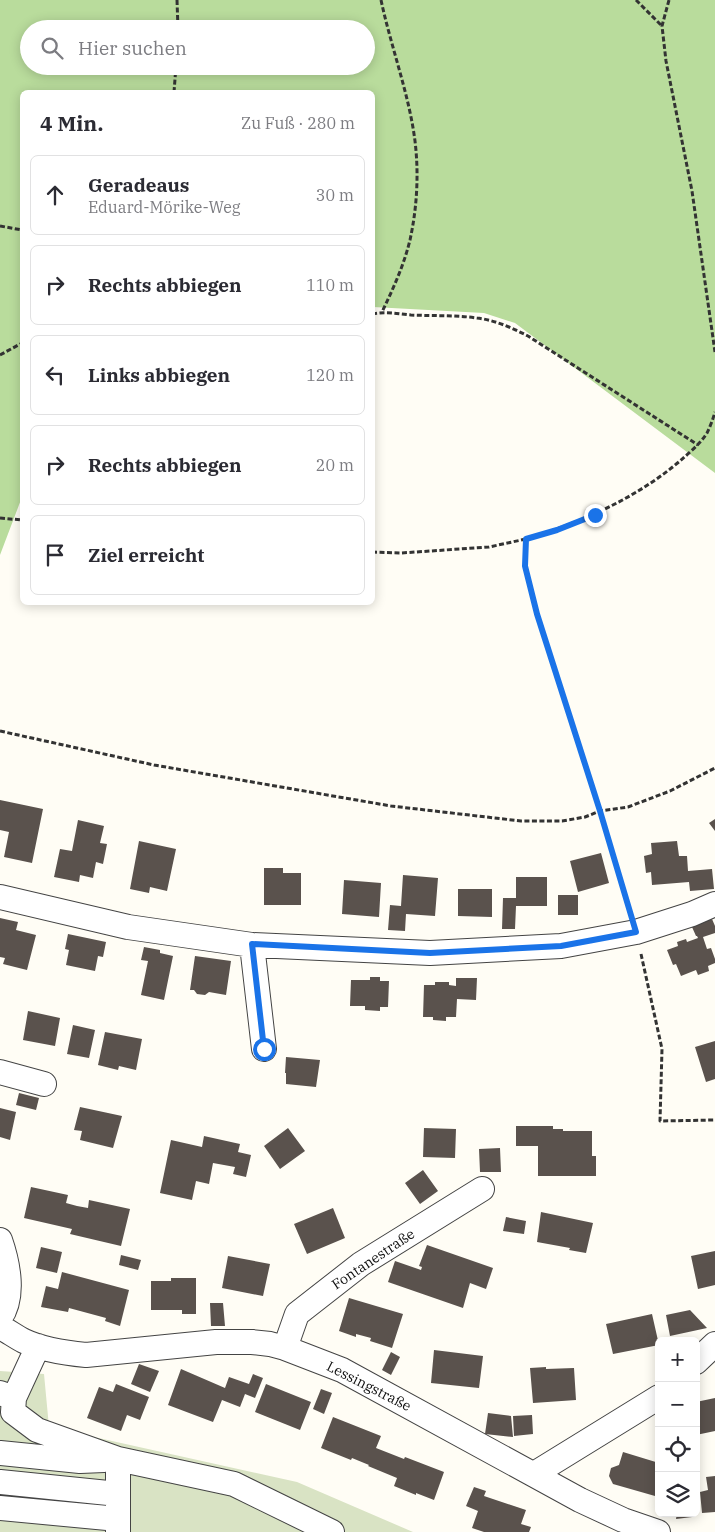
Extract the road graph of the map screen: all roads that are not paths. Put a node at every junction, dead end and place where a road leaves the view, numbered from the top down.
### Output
1 (0, 897) edge
2 (715, 904) edge
3 (252, 944) junction
4 (264, 1049) dead end
5 (0, 1072) edge
6 (44, 1084) dead end
7 (482, 1189) dead end
8 (0, 1240) edge
9 (0, 1318) edge
10 (0, 1326) edge
11 (715, 1344) edge
12 (38, 1346) junction
13 (284, 1348) junction
14 (700, 1358) edge
15 (655, 1400) edge
16 (7, 1404) edge
17 (0, 1453) edge
18 (118, 1459) junction
19 (534, 1474) junction
20 (0, 1482) edge
21 (118, 1494) junction
22 (0, 1508) edge
23 (118, 1525) edge
24 (623, 1526) edge
25 (332, 1532) edge
26 (658, 1532) edge

1 - 3 street
2 - 3 street
3 - 4 street
5 - 6 street
7 - 13 street, Fontanestraße
8 - 9 street
10 - 12 street, Lessingstraße
11 - 14 street
12 - 13 street, Lessingstraße
12 - 16 street
13 - 19 street, Lessingstraße
15 - 19 street
16 - 18 street
17 - 18 street
18 - 21 street
18 - 25 street
19 - 24 street, Lessingstraße
20 - 21 street
21 - 23 street
22 - 23 street
24 - 26 street, Lessingstraße

